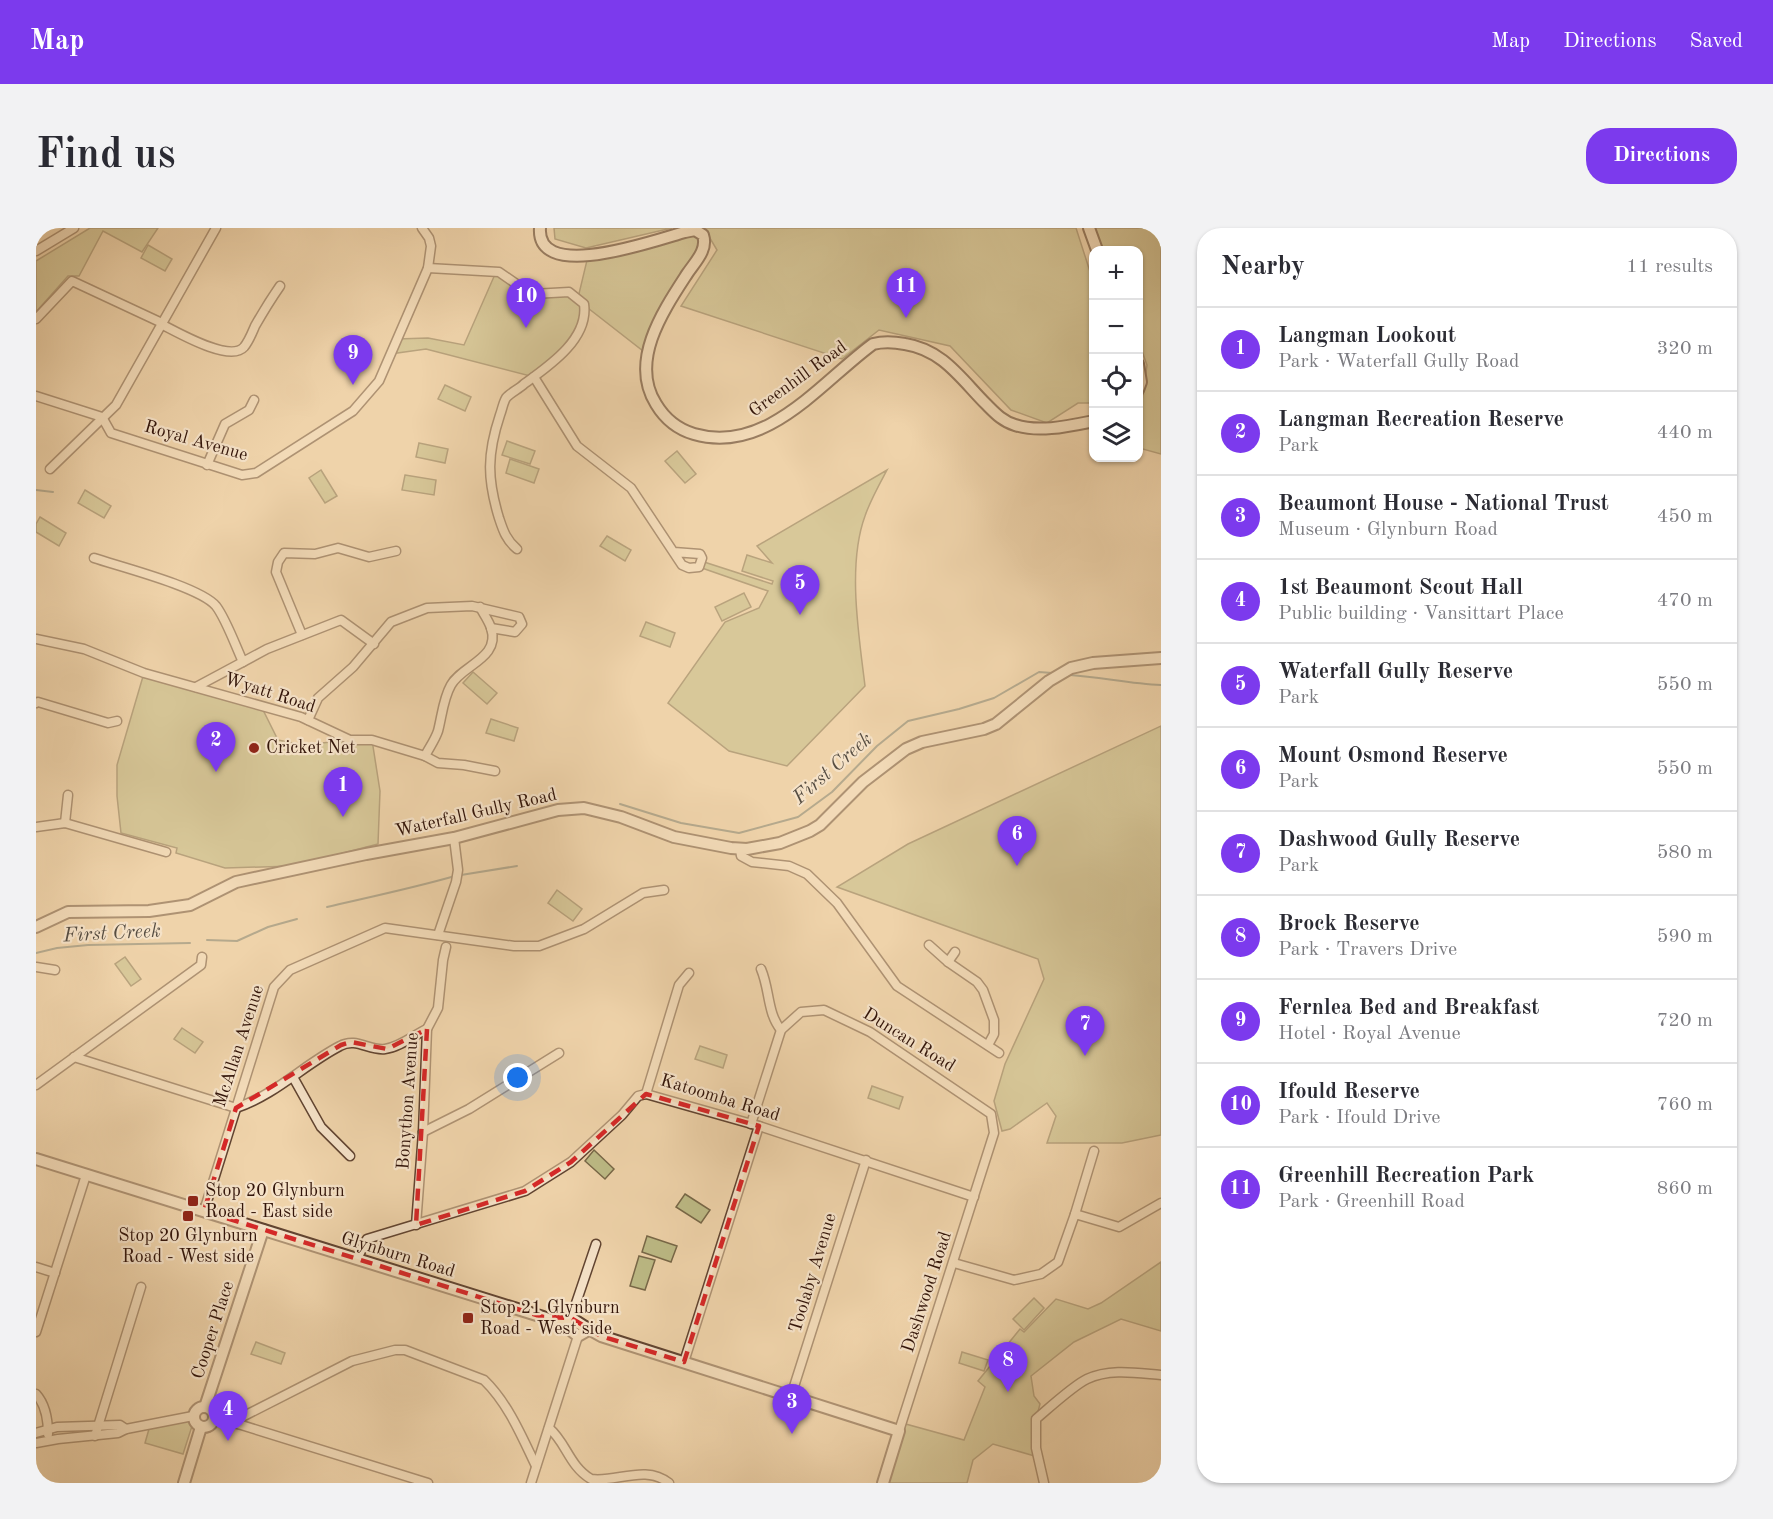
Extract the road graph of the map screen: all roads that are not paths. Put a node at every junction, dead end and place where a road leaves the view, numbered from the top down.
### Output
1 (74, 228) edge
2 (216, 228) edge
3 (223, 228) edge
4 (422, 228) edge
5 (540, 228) edge
6 (1089, 228) edge
7 (210, 237) junction
8 (1095, 246) edge
9 (36, 251) edge
10 (428, 268) junction
11 (280, 286) dead end
12 (36, 319) edge
13 (161, 323) junction
14 (534, 377) junction
15 (36, 396) edge
16 (254, 400) dead end
17 (102, 417) junction
18 (1089, 422) edge
19 (207, 465) junction
20 (50, 469) dead end
21 (517, 549) dead end
22 (396, 551) dead end
23 (674, 552) dead end
24 (94, 558) dead end
25 (480, 607) junction
26 (491, 628) junction
27 (302, 635) junction
28 (36, 639) edge
29 (374, 644) junction
30 (1161, 658) edge
31 (243, 662) junction
32 (196, 687) junction
33 (36, 703) edge
34 (308, 720) junction
35 (117, 721) dead end
36 (425, 756) junction
37 (495, 771) dead end
38 (68, 795) dead end
39 (65, 823) junction
40 (36, 827) edge
41 (454, 838) junction
42 (740, 849) junction
43 (166, 852) dead end
44 (664, 890) dead end
45 (36, 927) edge
46 (438, 935) junction
47 (928, 945) dead end
48 (446, 946) dead end
49 (955, 952) dead end
50 (202, 957) dead end
51 (948, 962) junction
52 (36, 967) edge
53 (761, 969) dead end
54 (55, 970) dead end
55 (689, 974) dead end
56 (427, 1029) junction
57 (780, 1030) junction
58 (988, 1045) junction
59 (559, 1053) dead end
60 (999, 1053) dead end
61 (74, 1057) junction
62 (293, 1077) junction
63 (36, 1085) edge
64 (646, 1094) junction
65 (236, 1108) junction
66 (755, 1125) junction
67 (423, 1131) junction
68 (994, 1133) joint
69 (1094, 1151) dead end
70 (350, 1156) dead end
71 (36, 1159) edge
72 (866, 1160) junction
73 (86, 1175) junction
74 (974, 1197) junction
75 (1161, 1203) edge
76 (204, 1211) junction
77 (1075, 1214) junction
78 (416, 1225) junction
79 (263, 1230) junction
80 (596, 1244) dead end
81 (357, 1259) junction
82 (954, 1263) junction
83 (36, 1267) edge
84 (55, 1273) junction
85 (141, 1287) dead end
86 (568, 1321) junction
87 (36, 1332) edge
88 (582, 1333) junction
89 (684, 1362) junction
90 (1161, 1375) edge
91 (36, 1394) edge
92 (791, 1396) junction
93 (205, 1407) junction
94 (193, 1416) junction
95 (214, 1419) junction
96 (238, 1424) junction
97 (880, 1425) junction
98 (97, 1426) junction
99 (201, 1427) junction
100 (549, 1428) junction
101 (48, 1429) junction
102 (126, 1429) junction
103 (899, 1431) junction
104 (36, 1432) edge
105 (95, 1436) junction
106 (48, 1440) junction
107 (36, 1443) edge
108 (890, 1461) junction
109 (536, 1466) junction
110 (184, 1483) edge
111 (428, 1483) edge
112 (531, 1483) edge
113 (669, 1483) edge
114 (883, 1483) edge
115 (1044, 1483) edge

1 - 9 street
2 - 7 street
3 - 7 street
4 - 10 street, Royal Avenue
5 - 18 street, Greenhill Road
6 - 8 street
7 - 13 street
10 - 14 street
10 - 19 street, Royal Avenue
11 - 13 street
12 - 13 street
13 - 17 street
14 - 21 street
14 - 23 street
15 - 17 street, Royal Avenue
16 - 19 street
17 - 19 street, Royal Avenue
17 - 20 street
22 - 27 street
24 - 31 street
25 - 26 street
25 - 26 street
25 - 29 street
26 - 36 street
27 - 29 street
27 - 31 street
28 - 32 street, Wyatt Road
29 - 34 street
30 - 42 street, Waterfall Gully Road
31 - 32 street
32 - 34 street, Wyatt Road
33 - 35 street
34 - 36 street, Wyatt Road
36 - 37 street, Wyatt Road
38 - 39 street
39 - 40 street
39 - 43 street
41 - 42 street, Waterfall Gully Road
41 - 45 street, Waterfall Gully Road
41 - 46 street
42 - 58 street
44 - 46 street, McAllan Avenue
46 - 65 street, McAllan Avenue
47 - 51 street
48 - 56 street, Bonython Avenue
49 - 51 street
50 - 61 street
51 - 58 street
52 - 54 street
53 - 57 street
55 - 64 street
56 - 62 street
56 - 67 street, Bonython Avenue
57 - 66 street
57 - 68 street, Duncan Road
58 - 60 street
59 - 67 street
61 - 63 street
61 - 65 street
62 - 65 street
62 - 70 street
64 - 66 street, Katoomba Road
64 - 78 street, Katoomba Road
65 - 76 street, McAllan Avenue
66 - 72 street, Katoomba Road
66 - 89 street
67 - 78 street, Bonython Avenue
68 - 74 street, Dashwood Road
69 - 77 street
71 - 73 street, Glynburn Road
72 - 74 street, Katoomba Road
72 - 92 street, Toolaby Avenue
73 - 76 street, Glynburn Road
73 - 84 street
74 - 82 street, Dashwood Road
75 - 77 street
76 - 79 street, Glynburn Road
77 - 82 street
78 - 81 street, Katoomba Road
79 - 81 street, Glynburn Road
79 - 93 street, Cooper Place
80 - 86 street
81 - 86 street, Glynburn Road
82 - 103 street, Dashwood Road
83 - 84 street
84 - 87 street
85 - 98 street
86 - 88 street, Glynburn Road
88 - 89 street
88 - 100 street
89 - 92 street
90 - 115 street
91 - 101 street
92 - 97 street
93 - 94 street
93 - 95 street
94 - 99 street
94 - 102 street
95 - 96 street
95 - 99 street
96 - 109 street
96 - 111 street
97 - 103 street
97 - 108 street, Dashwood Road
98 - 101 street
98 - 102 street
98 - 105 street
99 - 110 street
100 - 109 street
100 - 113 street
101 - 104 street
101 - 106 street
102 - 105 street
103 - 108 street, Dashwood Road
105 - 106 street
106 - 107 street
108 - 114 street, Dashwood Road
109 - 112 street

